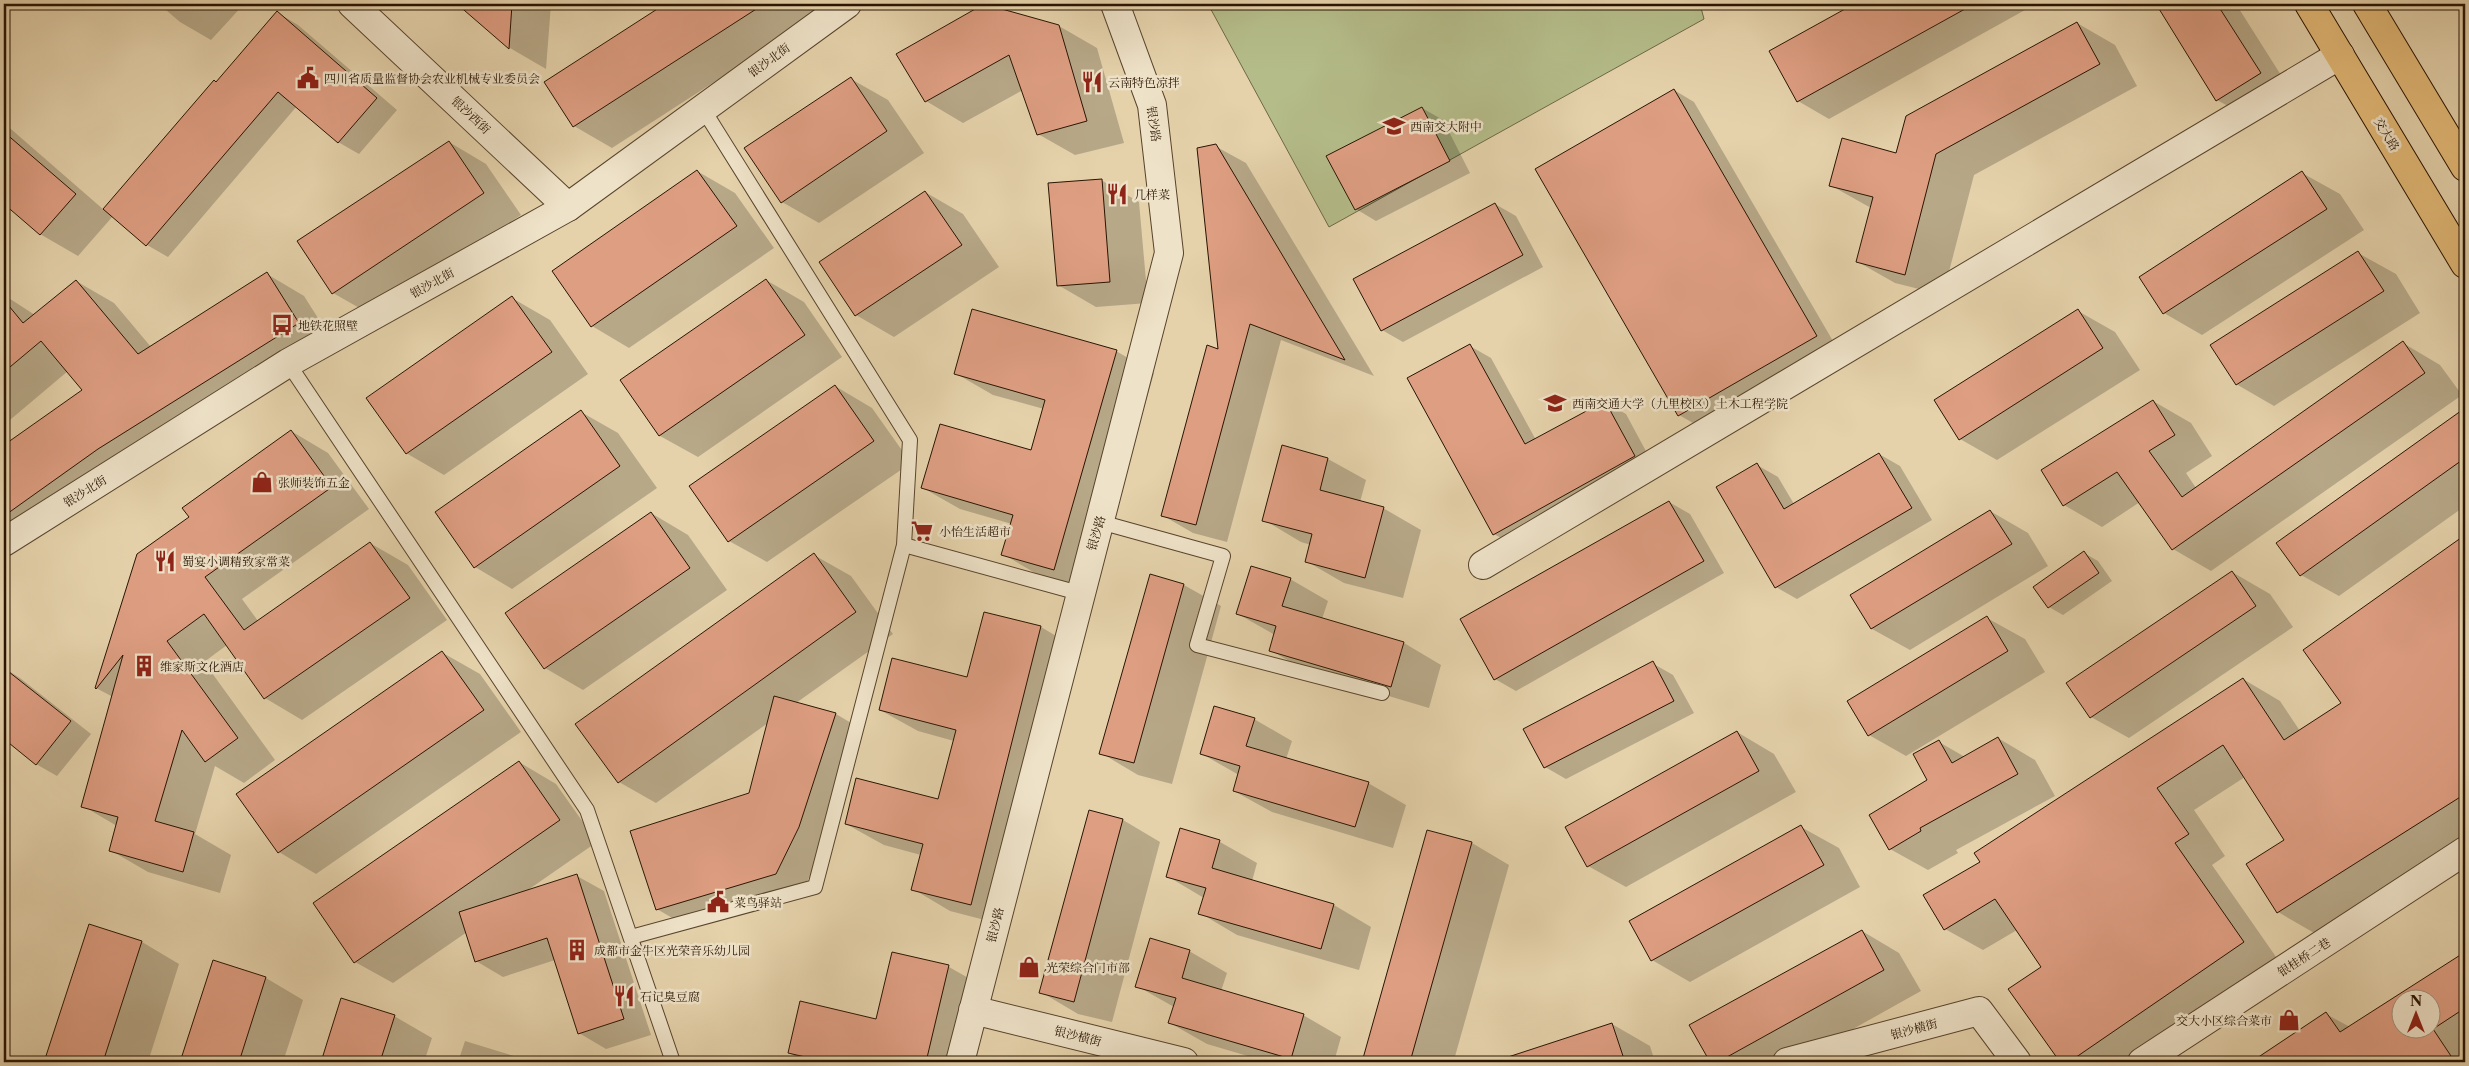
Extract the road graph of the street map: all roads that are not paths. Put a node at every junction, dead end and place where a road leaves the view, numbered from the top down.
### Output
1 (352, 4) edge
2 (847, 4) edge
3 (1115, 4) edge
4 (2309, 4) edge
5 (2367, 4) edge
6 (2340, 55) junction
7 (703, 109) junction
8 (2465, 167) edge
9 (568, 207) junction
10 (2465, 264) edge
11 (288, 363) junction
12 (1100, 522) junction
13 (4, 542) edge
14 (904, 545) junction
15 (1483, 565) dead end
16 (1080, 593) junction
17 (1382, 693) dead end
18 (2465, 851) edge
19 (631, 937) junction
20 (973, 1010) junction
21 (673, 1062) edge
22 (960, 1062) edge
23 (1184, 1062) edge
24 (1787, 1062) edge
25 (2017, 1062) edge
26 (2142, 1062) edge

1 - 9 street, 银沙西街
2 - 7 street, 银沙北街
3 - 12 street, 银沙路
4 - 6 main road, 交大路
5 - 8 main road
6 - 10 main road, 交大路
6 - 15 street
7 - 9 street, 银沙北街
7 - 14 lane
9 - 11 street, 银沙北街
11 - 13 street, 银沙北街
11 - 19 lane
12 - 16 street, 银沙路
12 - 17 lane
14 - 16 lane
14 - 19 lane
16 - 20 street, 银沙路
18 - 26 street, 银桂桥二巷
19 - 21 lane
20 - 22 street, 银沙路
20 - 23 street, 银沙横街
24 - 25 street, 银沙横街

